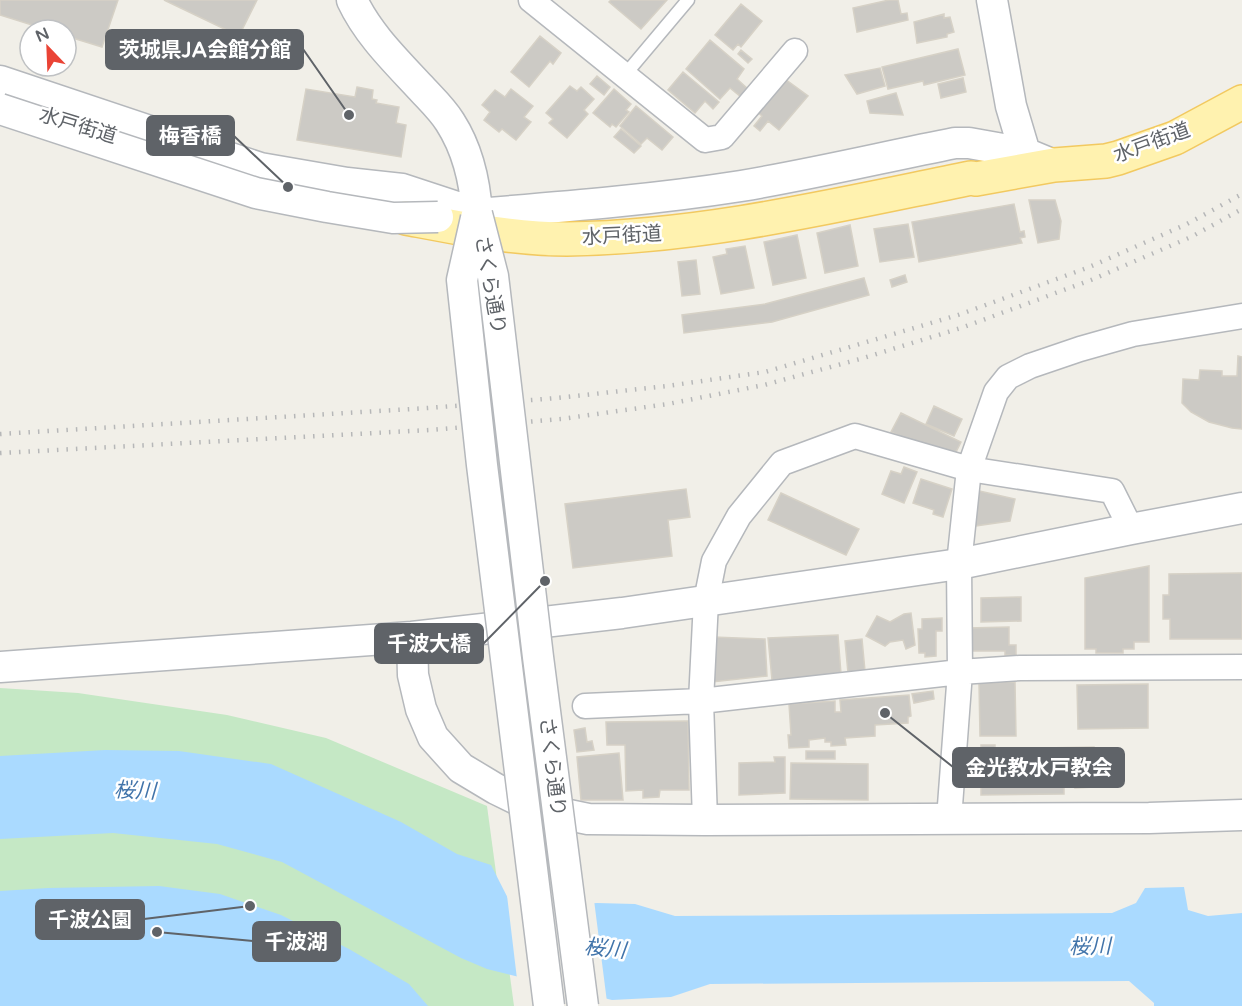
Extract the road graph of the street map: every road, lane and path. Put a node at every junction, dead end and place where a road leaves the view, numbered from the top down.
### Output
1 (352, 0) edge
2 (688, 0) edge
3 (992, 0) edge
4 (542, 4) edge
5 (795, 51) dead end
6 (624, 76) junction
7 (0, 81) edge
8 (1242, 102) edge
9 (0, 103) edge
10 (0, 109) edge
11 (1025, 153) junction
12 (1054, 165) junction
13 (476, 203) junction
14 (1242, 316) edge
15 (969, 469) junction
16 (1242, 508) edge
17 (1131, 529) junction
18 (958, 564) junction
19 (706, 601) junction
20 (412, 637) junction
21 (0, 667) edge
22 (1242, 667) edge
23 (960, 672) junction
24 (701, 701) junction
25 (585, 706) dead end
26 (1242, 815) edge
27 (949, 819) junction
28 (705, 820) junction
29 (549, 1006) edge
30 (583, 1006) edge

1 - 13 street
2 - 6 lane
3 - 11 street
4 - 6 street
5 - 6 street
7 - 13 street
8 - 12 main road, 水戸街道
9 - 12 main road, 水戸街道
10 - 13 street, bridge
11 - 12 street
11 - 13 street
13 - 29 street, さくら通り, bridge
13 - 30 street, さくら通り, bridge
14 - 15 street
15 - 17 street
15 - 18 street
15 - 19 street
16 - 17 street
17 - 18 street
18 - 19 street
18 - 23 street
19 - 20 street
19 - 24 street
20 - 21 street
20 - 28 street
22 - 23 street
23 - 24 street
23 - 27 street
24 - 25 street
24 - 28 street
26 - 27 street
27 - 28 street

